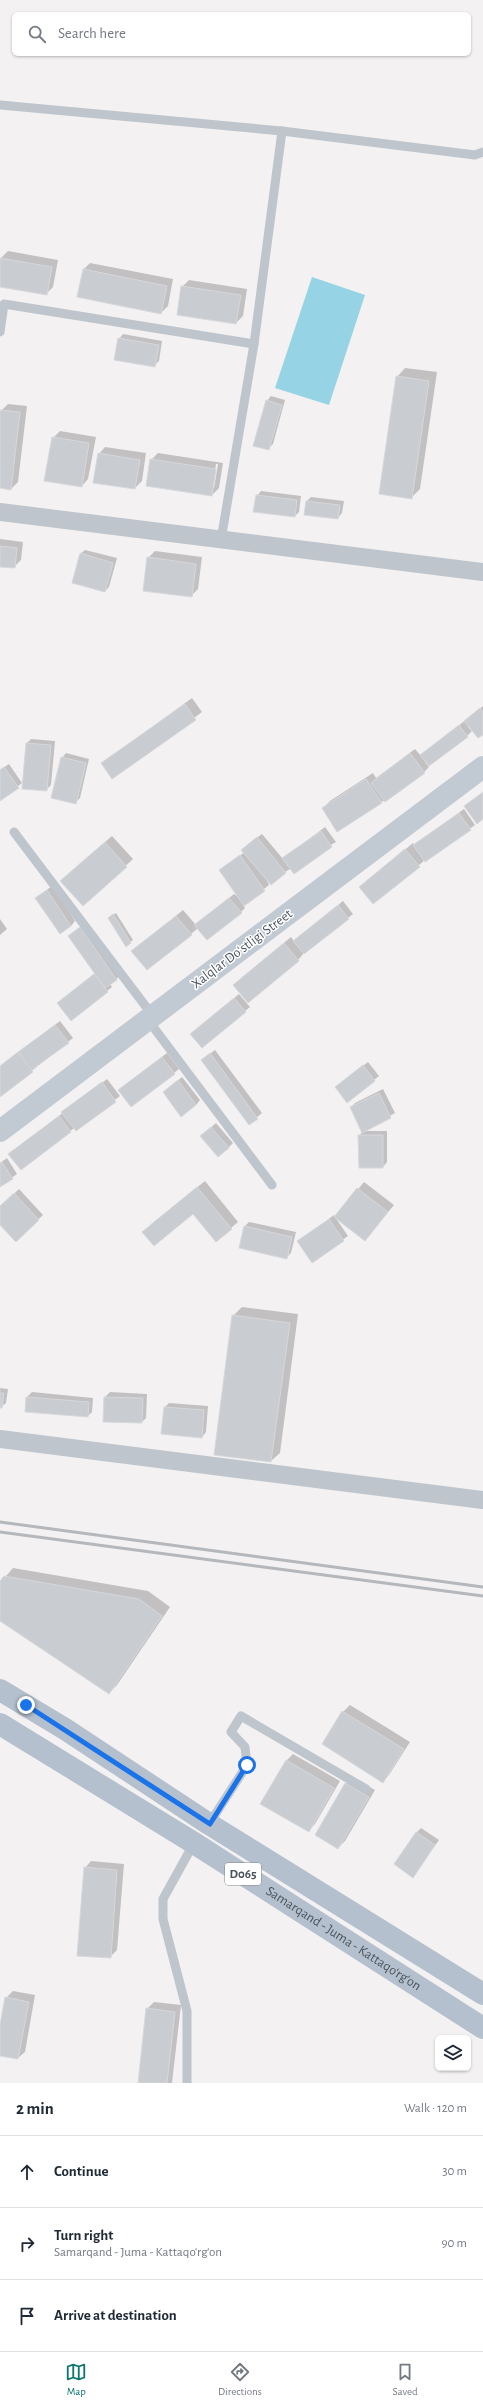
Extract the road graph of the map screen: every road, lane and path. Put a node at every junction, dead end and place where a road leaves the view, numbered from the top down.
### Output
1 (0, 105) edge
2 (282, 131) junction
3 (483, 152) edge
4 (0, 332) edge
5 (254, 344) junction
6 (0, 512) edge
7 (221, 540) junction
8 (483, 572) edge
9 (483, 767) edge
10 (14, 832) dead end
11 (151, 1018) junction
12 (0, 1131) edge
13 (272, 1185) dead end
14 (0, 1439) edge
15 (483, 1500) edge
16 (0, 1690) edge
17 (0, 1724) edge
18 (366, 1789) dead end
19 (210, 1824) junction
20 (194, 1842) junction
21 (481, 1988) edge
22 (483, 2028) edge
23 (187, 2083) edge

1 - 2 lane
2 - 3 lane
2 - 5 lane
4 - 5 lane
5 - 7 lane
6 - 7 street
7 - 8 street
9 - 11 main road, Xalqlar Doʻstligi Street
10 - 11 lane
11 - 12 main road, Xalqlar Doʻstligi Street
11 - 13 lane
14 - 15 street
16 - 19 main road, Samarqand - Juma - Kattaqo‘rg‘on / D065
17 - 20 main road, Samarqand - Juma - Kattaqo‘rg‘on / D065
18 - 19 lane
19 - 21 main road, Samarqand - Juma - Kattaqo‘rg‘on / D065
20 - 22 main road, Samarqand - Juma - Kattaqo‘rg‘on / D065
20 - 23 lane

